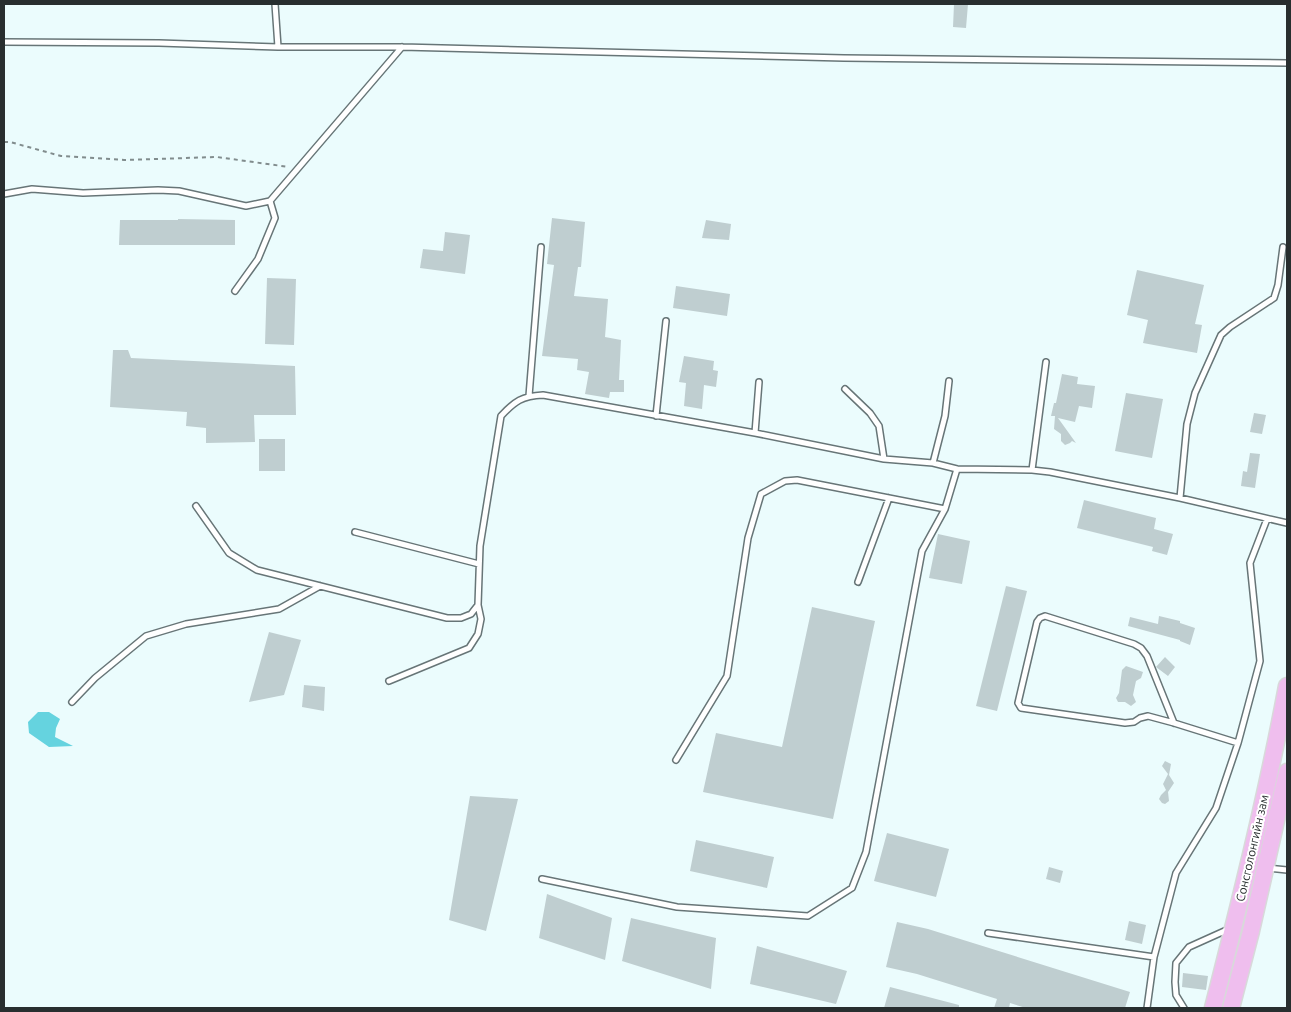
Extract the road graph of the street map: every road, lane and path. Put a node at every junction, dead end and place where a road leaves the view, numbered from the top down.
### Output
1 (275, 4) edge
2 (4, 42) edge
3 (402, 46) junction
4 (278, 47) junction
5 (1287, 63) edge
6 (4, 142) edge
7 (297, 168) junction
8 (4, 194) edge
9 (270, 201) junction
10 (541, 247) dead end
11 (1283, 247) dead end
12 (235, 291) dead end
13 (666, 321) dead end
14 (1046, 362) dead end
15 (949, 381) dead end
16 (759, 382) dead end
17 (845, 389) dead end
18 (529, 396) junction
19 (656, 416) junction
20 (755, 433) junction
21 (884, 458) junction
22 (933, 463) junction
23 (958, 469) junction
24 (1032, 470) junction
25 (889, 498) junction
26 (1180, 498) junction
27 (196, 506) dead end
28 (945, 509) junction
29 (1267, 519) junction
30 (1287, 523) edge
31 (355, 532) dead end
32 (479, 564) junction
33 (858, 582) dead end
34 (320, 586) junction
35 (478, 605) junction
36 (389, 681) dead end
37 (1287, 686) edge
38 (72, 702) dead end
39 (1174, 723) junction
40 (1238, 743) junction
41 (676, 760) dead end
42 (1287, 772) edge
43 (1265, 867) junction
44 (1286, 870) edge
45 (542, 879) dead end
46 (1234, 926) junction
47 (988, 933) dead end
48 (1154, 957) junction
49 (1147, 1008) edge
50 (1184, 1008) edge
51 (1213, 1008) edge
52 (1231, 1008) edge

1 - 4 lane
2 - 4 lane
3 - 4 lane
3 - 5 lane
3 - 7 lane
6 - 7 path
7 - 9 lane
8 - 9 lane
9 - 12 lane
10 - 18 lane
11 - 26 lane
13 - 19 lane
14 - 24 lane
15 - 22 lane
16 - 20 lane
17 - 21 lane
18 - 19 lane
18 - 32 lane
19 - 20 lane
20 - 21 lane
21 - 22 lane
22 - 23 lane
23 - 24 lane
23 - 28 lane
24 - 26 lane
25 - 28 lane
25 - 33 lane
25 - 41 lane
26 - 29 lane
27 - 34 lane
28 - 45 lane
29 - 30 lane
29 - 40 lane
31 - 32 lane
32 - 35 lane
34 - 35 lane
34 - 38 lane
35 - 36 lane
37 - 46 main road, Сонсголонгийн зам
39 - 39 lane
39 - 40 lane
40 - 48 lane
42 - 43 main road, Сонсголонгийн зам
43 - 44 lane
43 - 52 main road, Сонсголонгийн зам
46 - 50 lane
46 - 51 main road, Сонсголонгийн зам
47 - 48 lane
48 - 49 lane

